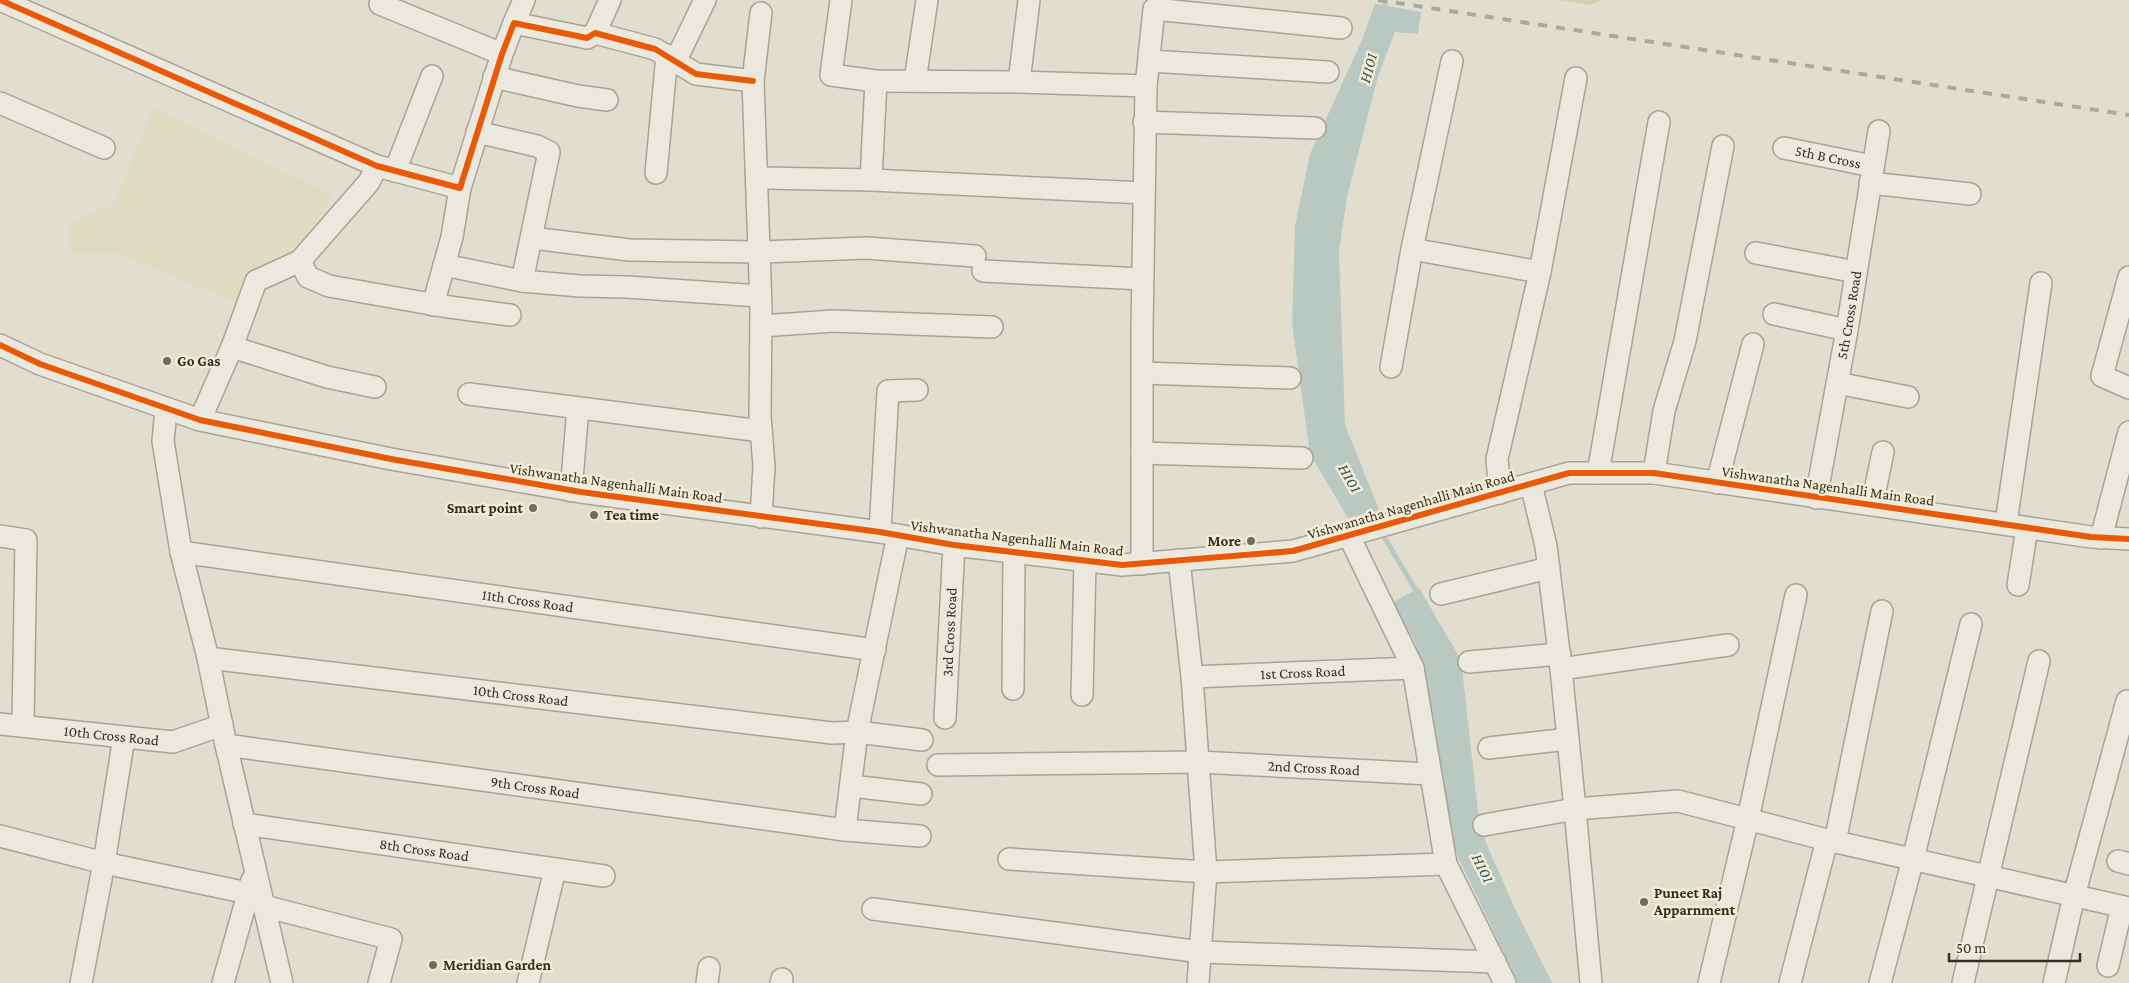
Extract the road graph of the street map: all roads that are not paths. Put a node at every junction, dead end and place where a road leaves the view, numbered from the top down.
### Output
1 (0, 0) edge
2 (382, 0) edge
3 (524, 0) edge
4 (610, 0) edge
5 (705, 0) edge
6 (841, 0) edge
7 (927, 0) edge
8 (1030, 0) edge
9 (39, 8) edge
10 (762, 14) dead end
11 (514, 23) junction
12 (1341, 28) dead end
13 (596, 33) junction
14 (502, 54) junction
15 (671, 58) junction
16 (1452, 61) dead end
17 (1150, 62) junction
18 (1328, 72) dead end
19 (432, 76) dead end
20 (494, 77) junction
21 (1576, 78) dead end
22 (753, 81) junction
23 (876, 81) junction
24 (915, 81) junction
25 (1019, 82) junction
26 (1146, 86) junction
27 (607, 100) dead end
28 (0, 103) edge
29 (1144, 122) junction
30 (1659, 122) dead end
31 (1314, 128) dead end
32 (1879, 131) dead end
33 (477, 132) junction
34 (1723, 146) dead end
35 (104, 148) dead end
36 (1784, 148) dead end
37 (386, 168) junction
38 (656, 173) dead end
39 (1871, 174) junction
40 (757, 178) junction
41 (872, 180) junction
42 (460, 188) junction
43 (1144, 193) junction
44 (1970, 194) dead end
45 (532, 238) junction
46 (1412, 249) junction
47 (759, 252) junction
48 (1756, 253) dead end
49 (300, 262) junction
50 (444, 265) junction
51 (1540, 272) junction
52 (1856, 272) junction
53 (2129, 277) edge
54 (1143, 279) junction
55 (522, 281) junction
56 (2041, 283) dead end
57 (760, 296) junction
58 (432, 305) junction
59 (1774, 314) dead end
60 (510, 315) dead end
61 (760, 326) junction
62 (992, 327) dead end
63 (1847, 330) junction
64 (1753, 344) dead end
65 (0, 345) edge
66 (232, 347) junction
67 (1391, 366) dead end
68 (1143, 373) junction
69 (1290, 378) dead end
70 (1837, 384) junction
71 (376, 387) dead end
72 (2129, 388) edge
73 (917, 390) dead end
74 (469, 394) dead end
75 (1908, 397) dead end
76 (578, 408) junction
77 (166, 410) junction
78 (200, 420) junction
79 (761, 432) junction
80 (2129, 432) edge
81 (1883, 452) dead end
82 (1142, 453) junction
83 (1302, 458) dead end
84 (1598, 473) junction
85 (1654, 473) junction
86 (1717, 483) junction
87 (1530, 484) junction
88 (571, 491) junction
89 (1500, 493) junction
90 (1816, 498) junction
91 (1872, 505) junction
92 (761, 517) junction
93 (2006, 524) junction
94 (2027, 528) junction
95 (889, 534) junction
96 (0, 536) edge
97 (1349, 536) junction
98 (2101, 538) junction
99 (2129, 539) edge
100 (954, 545) junction
101 (181, 552) junction
102 (1014, 552) junction
103 (1179, 560) junction
104 (1085, 561) junction
105 (1142, 564) junction
106 (1549, 568) junction
107 (2018, 585) dead end
108 (1441, 594) dead end
109 (1796, 595) dead end
110 (1882, 611) dead end
111 (1972, 624) dead end
112 (1728, 645) dead end
113 (875, 650) junction
114 (208, 658) junction
115 (1560, 661) junction
116 (2039, 661) dead end
117 (1469, 662) dead end
118 (1414, 668) junction
119 (1192, 677) junction
120 (1014, 689) dead end
121 (1082, 695) dead end
122 (2127, 701) dead end
123 (944, 718) dead end
124 (0, 724) edge
125 (23, 725) junction
126 (857, 732) junction
127 (224, 735) junction
128 (124, 737) junction
129 (1568, 739) junction
130 (922, 740) dead end
131 (1489, 748) dead end
132 (1199, 762) junction
133 (938, 764) dead end
134 (1430, 774) junction
135 (851, 786) junction
136 (921, 794) dead end
137 (1575, 809) junction
138 (1748, 819) junction
139 (244, 824) junction
140 (1484, 824) dead end
141 (845, 830) junction
142 (0, 836) edge
143 (920, 836) dead end
144 (1831, 841) junction
145 (1009, 859) dead end
146 (1913, 859) junction
147 (104, 863) junction
148 (1446, 864) junction
149 (555, 869) junction
150 (1206, 872) junction
151 (604, 876) dead end
152 (1989, 877) junction
153 (2074, 896) junction
154 (256, 899) junction
155 (2125, 907) edge
156 (873, 909) dead end
157 (1201, 952) junction
158 (1496, 962) junction
159 (2108, 966) dead end
160 (81, 983) edge
161 (223, 983) edge
162 (282, 983) edge
163 (379, 983) edge
164 (528, 983) edge
165 (1198, 983) edge
166 (1505, 983) edge
167 (1591, 983) edge
168 (1708, 983) edge
169 (1790, 983) edge
170 (1880, 983) edge
171 (1963, 983) edge
172 (2054, 983) edge

1 - 9 street
2 - 14 street
3 - 11 street
4 - 13 street
5 - 15 street
6 - 23 street
7 - 24 street
8 - 25 street
9 - 37 street
10 - 22 street
11 - 13 street
11 - 14 street
12 - 17 street
13 - 15 street
14 - 20 street
15 - 22 street
15 - 38 street
16 - 46 street
17 - 18 street
17 - 26 street
19 - 37 street
20 - 27 street
20 - 33 street
21 - 51 street
22 - 40 street
23 - 24 street
23 - 41 street
24 - 25 street
25 - 26 street
26 - 29 street
28 - 35 street
29 - 31 street
29 - 43 street
30 - 84 street
32 - 39 street, 5th Cross Road
33 - 42 street
33 - 45 street
34 - 85 street
36 - 39 street, 5th B Cross
37 - 42 street
37 - 49 street
39 - 44 street, 5th B Cross
39 - 52 street, 5th Cross Road
40 - 41 street
40 - 47 street
41 - 43 street
42 - 50 street
43 - 54 street
45 - 47 street
45 - 55 street
46 - 51 street
46 - 67 street
47 - 54 street
47 - 57 street
48 - 52 street
49 - 58 street
49 - 66 street
50 - 55 street
50 - 58 street
51 - 89 street
52 - 63 street, 5th Cross Road
53 - 72 street
54 - 68 street
55 - 57 street
56 - 93 street
57 - 61 street
58 - 60 street
59 - 63 street
61 - 62 street
61 - 79 street
63 - 70 street, 5th Cross Road
64 - 86 street
65 - 77 street, Vishwanatha Nagenhalli Main Road
66 - 71 street
66 - 78 street
68 - 69 street
68 - 82 street
70 - 75 street
70 - 90 street, 5th Cross Road
73 - 95 street
74 - 76 street
76 - 79 street
76 - 88 street
77 - 78 street, Vishwanatha Nagenhalli Main Road
77 - 101 street
78 - 88 street, Vishwanatha Nagenhalli Main Road
79 - 92 street
80 - 98 street
81 - 91 street
82 - 83 street
82 - 105 street
84 - 85 street, Vishwanatha Nagenhalli Main Road
84 - 87 street, Vishwanatha Nagenhalli Main Road
85 - 86 street, Vishwanatha Nagenhalli Main Road
86 - 90 street, Vishwanatha Nagenhalli Main Road
87 - 89 street, Vishwanatha Nagenhalli Main Road
87 - 106 street
88 - 92 street, Vishwanatha Nagenhalli Main Road
89 - 97 street, Vishwanatha Nagenhalli Main Road
90 - 91 street, Vishwanatha Nagenhalli Main Road
91 - 93 street, Vishwanatha Nagenhalli Main Road
92 - 95 street, Vishwanatha Nagenhalli Main Road
93 - 94 street, Vishwanatha Nagenhalli Main Road
94 - 98 street, Vishwanatha Nagenhalli Main Road
94 - 107 street
95 - 100 street, Vishwanatha Nagenhalli Main Road
95 - 113 street
96 - 125 street
97 - 103 street, Vishwanatha Nagenhalli Main Road
97 - 118 street
98 - 99 street, Vishwanatha Nagenhalli Main Road
100 - 102 street, Vishwanatha Nagenhalli Main Road
100 - 123 street, 3rd Cross Road
101 - 113 street, 11th Cross Road
101 - 114 street
102 - 104 street, Vishwanatha Nagenhalli Main Road
102 - 120 street
103 - 105 street, Vishwanatha Nagenhalli Main Road
103 - 119 street
104 - 105 street, Vishwanatha Nagenhalli Main Road
104 - 121 street
106 - 108 street
106 - 115 street
109 - 138 street
110 - 144 street
111 - 146 street
112 - 115 street
113 - 126 street
114 - 126 street, 10th Cross Road
114 - 127 street
115 - 117 street
115 - 129 street
116 - 152 street
118 - 119 street, 1st Cross Road
118 - 134 street
119 - 132 street
122 - 153 street
124 - 125 street, 10th Cross Road
125 - 128 street, 10th Cross Road
126 - 130 street, 10th Cross Road
126 - 135 street
127 - 128 street, 10th Cross Road
127 - 139 street
127 - 141 street, 9th Cross Road
128 - 147 street
129 - 131 street
129 - 137 street
132 - 133 street, 2nd Cross Road
132 - 134 street, 2nd Cross Road
132 - 150 street
134 - 148 street
135 - 136 street
135 - 141 street
137 - 138 street
137 - 140 street
137 - 167 street
138 - 144 street
138 - 168 street
139 - 149 street, 8th Cross Road
139 - 154 street
141 - 143 street, 9th Cross Road
142 - 147 street
144 - 146 street
144 - 169 street
145 - 150 street
146 - 152 street
146 - 170 street
147 - 154 street
147 - 160 street
148 - 150 street
148 - 158 street
149 - 151 street, 8th Cross Road
149 - 164 street
150 - 157 street
152 - 153 street
152 - 171 street
153 - 155 street
153 - 172 street
154 - 161 street
154 - 162 street
154 - 163 street
155 - 159 street
156 - 157 street
157 - 158 street
157 - 165 street
158 - 166 street

